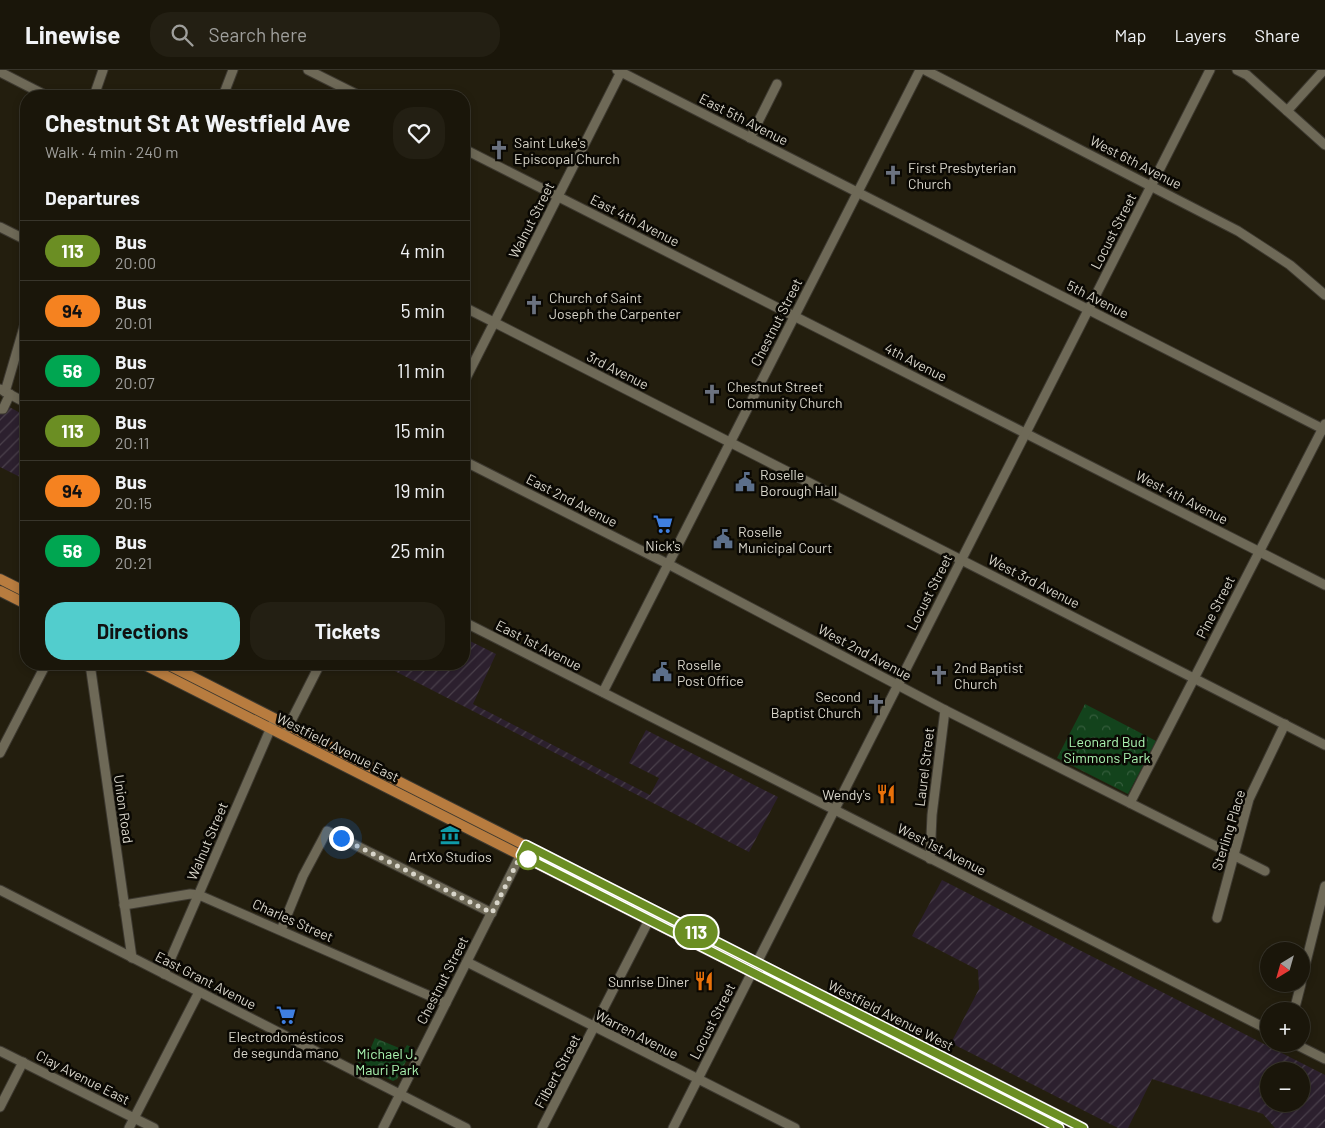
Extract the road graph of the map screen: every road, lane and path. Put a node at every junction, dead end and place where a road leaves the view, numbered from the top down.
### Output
1 (103, 70) edge
2 (308, 70) edge
3 (920, 70) edge
4 (925, 70) edge
5 (1210, 70) edge
6 (1237, 70) edge
7 (1324, 70) edge
8 (230, 71) edge
9 (620, 71) edge
10 (0, 72) edge
11 (777, 84) dead end
12 (35, 90) edge
13 (96, 90) edge
14 (224, 90) edge
15 (348, 90) edge
16 (1287, 111) junction
17 (750, 138) junction
18 (1325, 146) edge
19 (470, 152) edge
20 (1152, 185) junction
21 (857, 193) junction
22 (558, 197) junction
23 (0, 227) edge
24 (20, 237) edge
25 (1325, 294) edge
26 (1088, 309) junction
27 (470, 310) edge
28 (794, 316) junction
29 (494, 322) junction
30 (20, 341) edge
31 (470, 370) edge
32 (5, 392) edge
33 (20, 400) edge
34 (0, 409) edge
35 (1324, 427) edge
36 (1025, 433) junction
37 (730, 443) junction
38 (470, 464) edge
39 (1259, 551) junction
40 (961, 560) junction
41 (668, 564) junction
42 (1, 581) edge
43 (1325, 585) edge
44 (20, 589) edge
45 (0, 591) edge
46 (20, 601) edge
47 (470, 625) edge
48 (43, 670) edge
49 (91, 670) edge
50 (156, 670) edge
51 (179, 670) edge
52 (317, 670) edge
53 (1194, 678) junction
54 (898, 684) junction
55 (603, 692) junction
56 (945, 710) junction
57 (272, 723) junction
58 (1285, 724) junction
59 (287, 730) junction
60 (1325, 745) edge
61 (0, 753) edge
62 (1130, 803) junction
63 (834, 810) junction
64 (526, 845) junction
65 (521, 855) junction
66 (1234, 855) junction
67 (930, 859) junction
68 (1265, 871) dead end
69 (1325, 886) edge
70 (0, 890) edge
71 (199, 895) junction
72 (124, 905) junction
73 (492, 913) junction
74 (1217, 918) dead end
75 (649, 920) junction
76 (281, 930) junction
77 (1310, 947) edge
78 (132, 958) junction
79 (467, 962) junction
80 (757, 962) junction
81 (752, 972) junction
82 (164, 974) junction
83 (198, 992) junction
84 (446, 1002) junction
85 (1260, 1025) edge
86 (595, 1028) junction
87 (904, 1044) junction
88 (0, 1051) edge
89 (1310, 1052) edge
90 (1325, 1059) edge
91 (23, 1062) junction
92 (698, 1080) junction
93 (400, 1094) junction
94 (0, 1107) edge
95 (1046, 1109) junction
96 (134, 1118) junction
97 (1041, 1119) junction
98 (129, 1128) edge
99 (154, 1128) edge
100 (383, 1128) edge
101 (466, 1128) edge
102 (542, 1128) edge
103 (673, 1128) edge
104 (795, 1128) edge
105 (1059, 1128) edge
106 (1083, 1128) edge

1 - 13 street
2 - 15 street
3 - 21 street, Chestnut Street
4 - 20 street, West 6th Avenue
5 - 20 street, Locust Street
6 - 16 street
7 - 16 street
8 - 14 street
9 - 17 street, East 5th Avenue
9 - 22 street, Walnut Street
10 - 12 street
11 - 17 street
16 - 18 street
17 - 21 street, East 5th Avenue
19 - 22 street, East 4th Avenue
20 - 25 street, West 6th Avenue
20 - 26 street, Locust Street
21 - 26 street, 5th Avenue
21 - 28 street, Chestnut Street
22 - 28 street, East 4th Avenue
22 - 29 street, Walnut Street
23 - 24 street
26 - 35 street, 5th Avenue
26 - 36 street, Locust Street
27 - 29 street, 3rd Avenue
28 - 36 street, 4th Avenue
28 - 37 street, Chestnut Street
29 - 31 street, Walnut Street
29 - 37 street, 3rd Avenue
30 - 32 street
32 - 33 street
32 - 34 street
35 - 39 street, Pine Street
36 - 39 street, West 4th Avenue
36 - 40 street, Locust Street
37 - 40 street, West 3rd Avenue
37 - 41 street, Chestnut Street
38 - 41 street, East 2nd Avenue
39 - 43 street, West 4th Avenue
39 - 53 street, Pine Street
40 - 53 street, West 3rd Avenue
40 - 54 street, Locust Street
41 - 54 street, West 2nd Avenue
41 - 55 street, Chestnut Street
42 - 44 main road
45 - 46 main road
47 - 55 street, East 1st Avenue
48 - 61 street
49 - 72 street, Union Road
50 - 57 main road, Westfield Avenue East
51 - 57 main road, Westfield Avenue East
52 - 59 street
53 - 58 street, West 3rd Avenue
53 - 62 street, Pine Street
54 - 56 street, West 2nd Avenue
54 - 63 street, Locust Street
55 - 63 street, West 1st Avenue
56 - 62 street, West 2nd Avenue
56 - 67 street, Laurel Street
57 - 59 main road, Westfield Avenue East
57 - 71 street, Walnut Street
58 - 60 street, West 3rd Avenue
58 - 66 street, Sterling Place
59 - 64 main road, Westfield Avenue East
59 - 65 main road, Westfield Avenue East
62 - 66 street, West 2nd Avenue
63 - 67 street, West 1st Avenue
63 - 80 street, Locust Street
64 - 65 street, Chestnut Street
64 - 80 main road, Westfield Avenue West
65 - 73 street, Chestnut Street
65 - 75 main road, Westfield Avenue West
66 - 68 street, West 2nd Avenue
66 - 74 street, Sterling Place
67 - 85 street, West 1st Avenue
69 - 77 street
70 - 78 street, East Grant Avenue
71 - 72 street, Charles Street
71 - 76 street, Charles Street
71 - 82 street, Walnut Street
72 - 78 street, Union Road
73 - 76 street
73 - 79 street, Chestnut Street
75 - 81 main road, Westfield Avenue West
75 - 86 street, Filbert Street
76 - 84 street, Charles Street
78 - 82 street, East Grant Avenue
79 - 84 street, Chestnut Street
79 - 86 street, Warren Avenue
80 - 81 street, Locust Street
80 - 87 main road, Westfield Avenue West
81 - 87 main road, Westfield Avenue West
81 - 92 street, Locust Street
82 - 83 street, East Grant Avenue
83 - 93 street, East Grant Avenue
83 - 96 street
84 - 93 street, Chestnut Street
86 - 92 street, Warren Avenue
86 - 102 street, Filbert Street
87 - 95 main road, Westfield Avenue West
87 - 97 main road, Westfield Avenue West
88 - 91 street, Clay Avenue East
89 - 90 street
91 - 94 street
91 - 96 street, Clay Avenue East
92 - 103 street, Locust Street
92 - 104 street, Warren Avenue
93 - 100 street, Chestnut Street
93 - 101 street, East Grant Avenue
95 - 97 main road
95 - 106 main road, Westfield Avenue West
96 - 98 street
96 - 99 street, Clay Avenue East
97 - 105 main road, Westfield Avenue West

